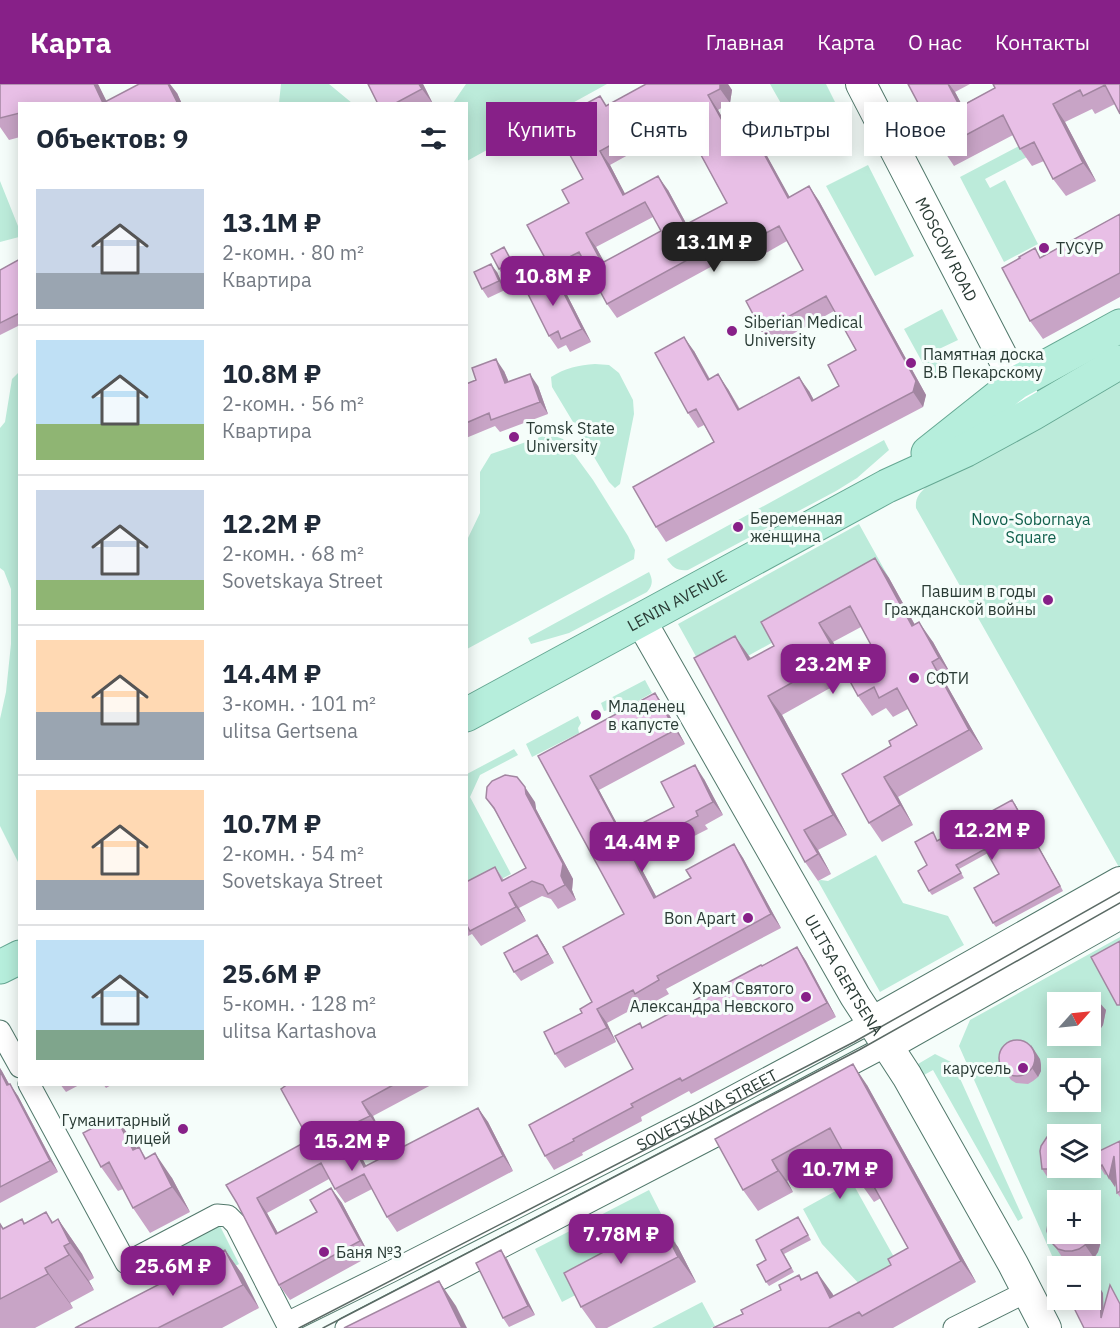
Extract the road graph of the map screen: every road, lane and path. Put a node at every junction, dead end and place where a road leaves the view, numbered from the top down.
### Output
1 (861, 84) edge
2 (1120, 326) edge
3 (1120, 362) edge
4 (1016, 383) junction
5 (1032, 414) junction
6 (887, 486) junction
7 (641, 621) junction
8 (468, 714) edge
9 (1120, 882) edge
10 (1120, 914) edge
11 (18, 958) edge
12 (0, 968) edge
13 (0, 1032) edge
14 (880, 1034) junction
15 (18, 1064) edge
16 (30, 1086) edge
17 (1028, 1291) junction
18 (288, 1325) edge
19 (346, 1328) edge
20 (954, 1328) edge
21 (1046, 1328) edge

1 - 4 street, MOSCOW ROAD
2 - 4 main road, LENIN AVENUE
3 - 5 main road, LENIN AVENUE
4 - 5 street, MOSCOW ROAD
4 - 6 main road, LENIN AVENUE
5 - 6 main road, LENIN AVENUE
6 - 7 main road, LENIN AVENUE
7 - 8 main road, LENIN AVENUE
7 - 14 street, ULITSA GERTSENA
9 - 14 street, SOVETSKAYA STREET
10 - 14 street, SOVETSKAYA STREET
11 - 12 main road
13 - 15 street
14 - 17 street, ULITSA GERTSENA
14 - 18 street, SOVETSKAYA STREET
14 - 19 street, SOVETSKAYA STREET
16 - 18 street
17 - 20 street
17 - 21 street, ULITSA GERTSENA

